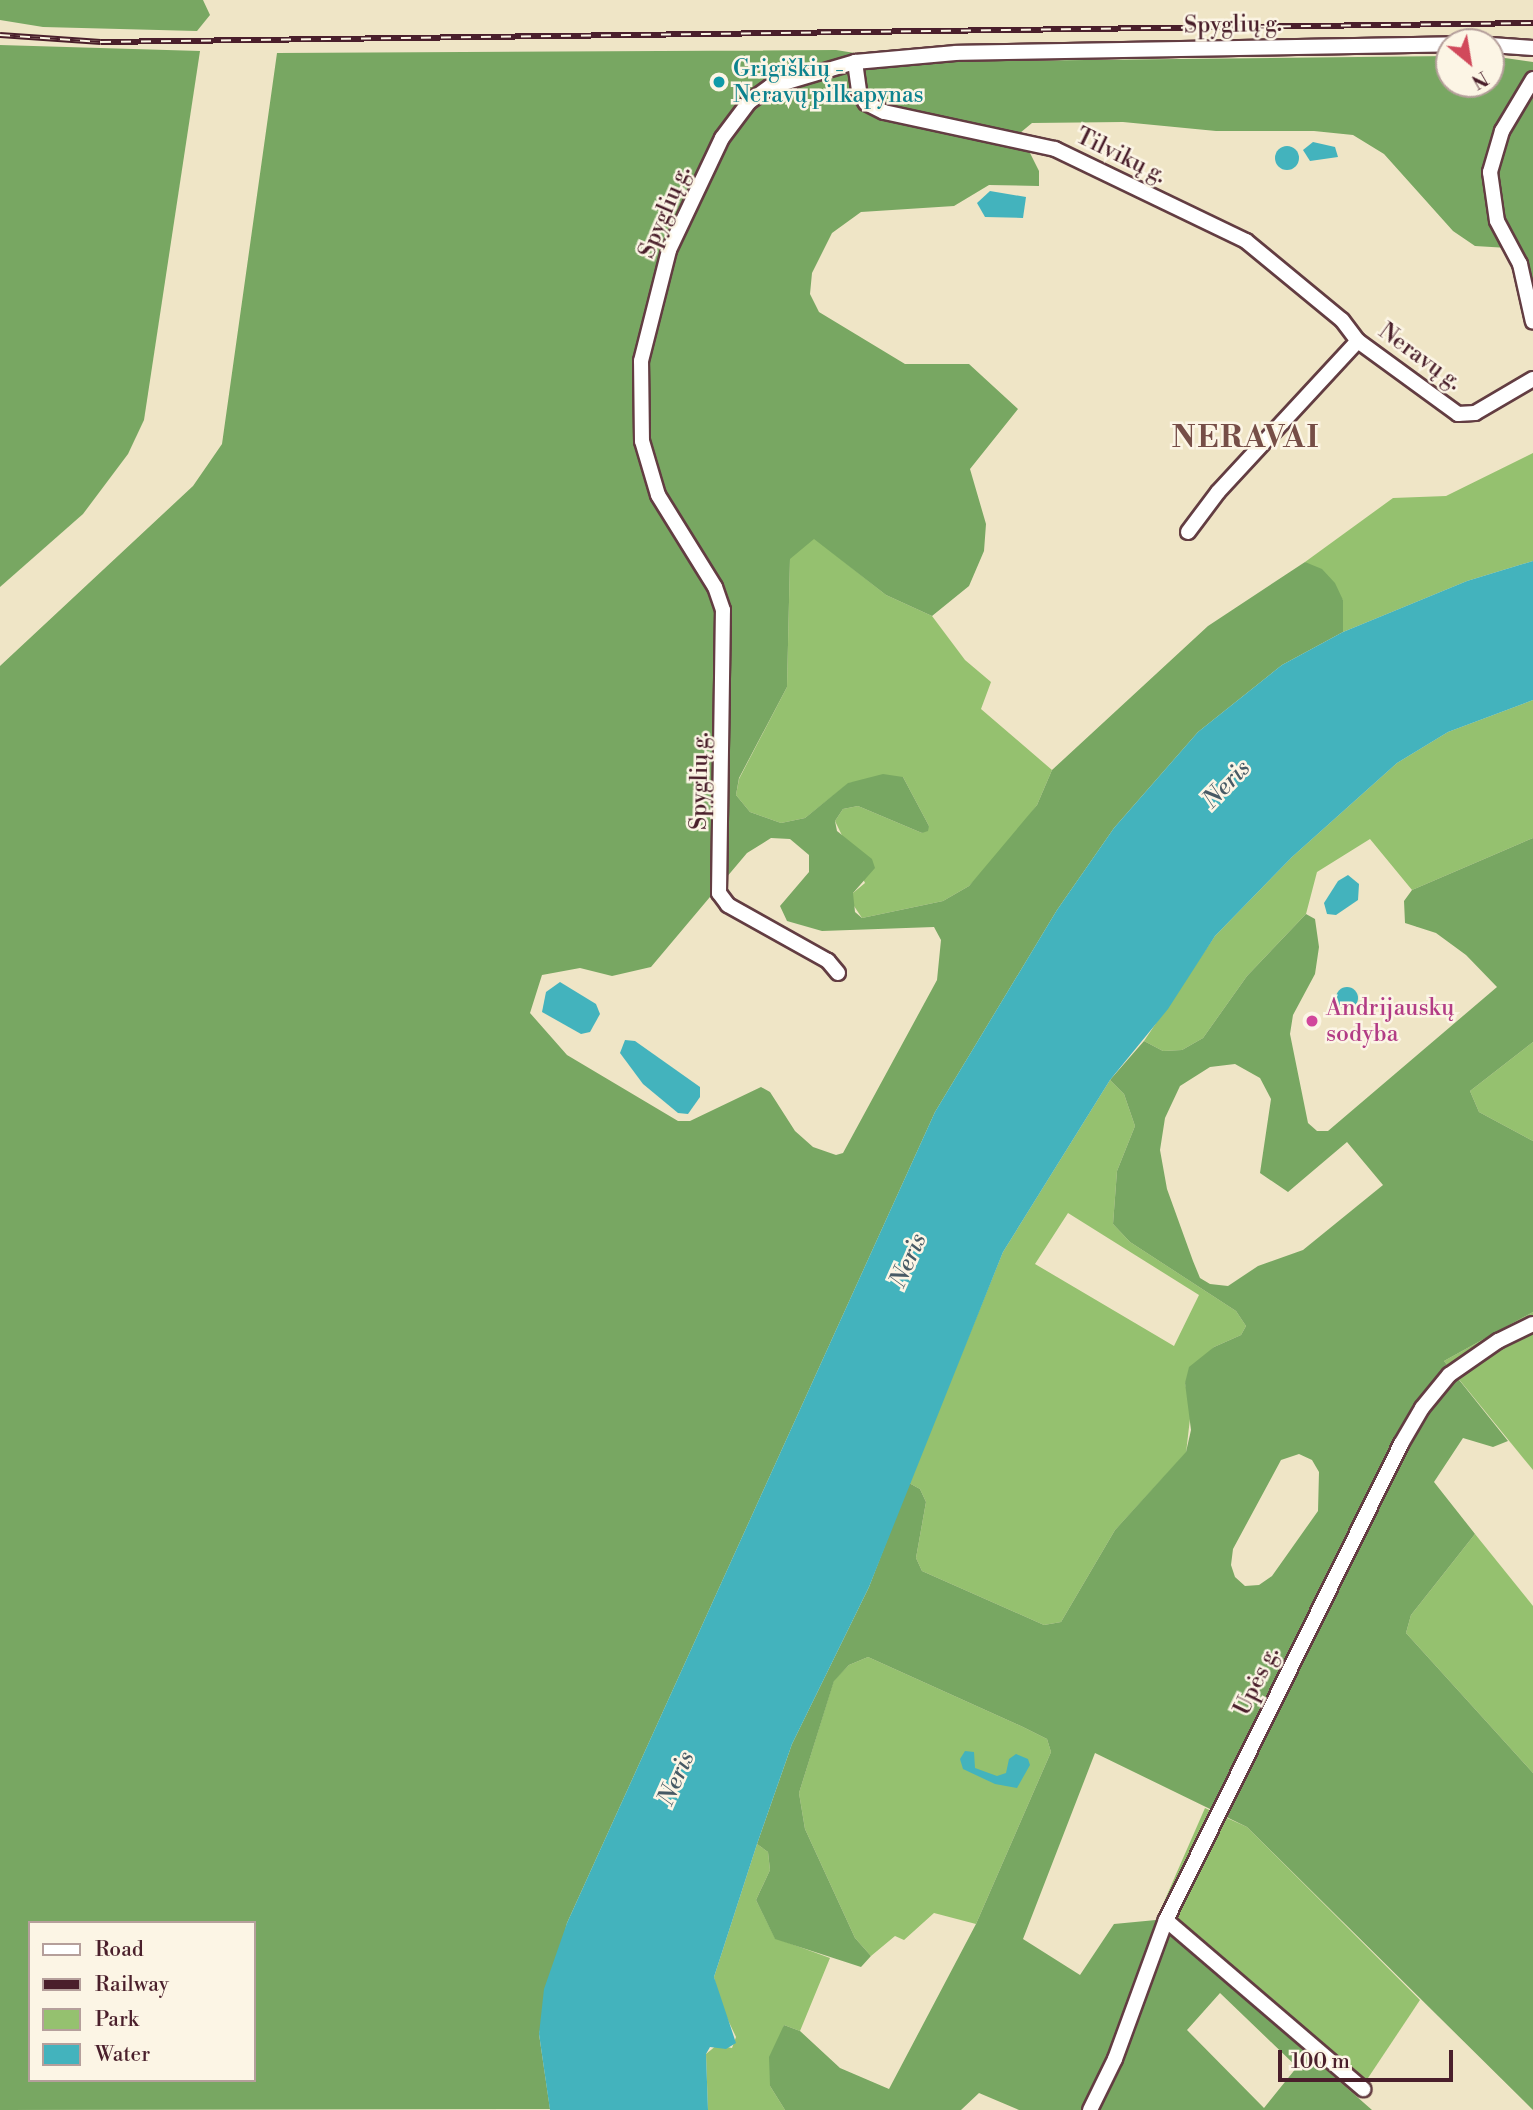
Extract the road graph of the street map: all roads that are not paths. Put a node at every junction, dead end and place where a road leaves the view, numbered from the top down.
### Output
1 (1435, 44) edge
2 (1505, 46) edge
3 (1533, 48) edge
4 (855, 62) junction
5 (1533, 79) edge
6 (1533, 322) edge
7 (1359, 341) junction
8 (1533, 379) edge
9 (1188, 532) dead end
10 (838, 973) dead end
11 (1533, 1324) edge
12 (1166, 1920) junction
13 (1363, 2089) dead end
14 (1090, 2110) edge

1 - 4 street, Spyglių g.
2 - 3 street
4 - 7 street, Tilvikų g.
4 - 10 street, Spyglių g.
5 - 6 street
7 - 8 street, Neravų g.
7 - 9 street, Neravų g.
11 - 12 street, Upės g.
12 - 13 street
12 - 14 street, Upės g.

